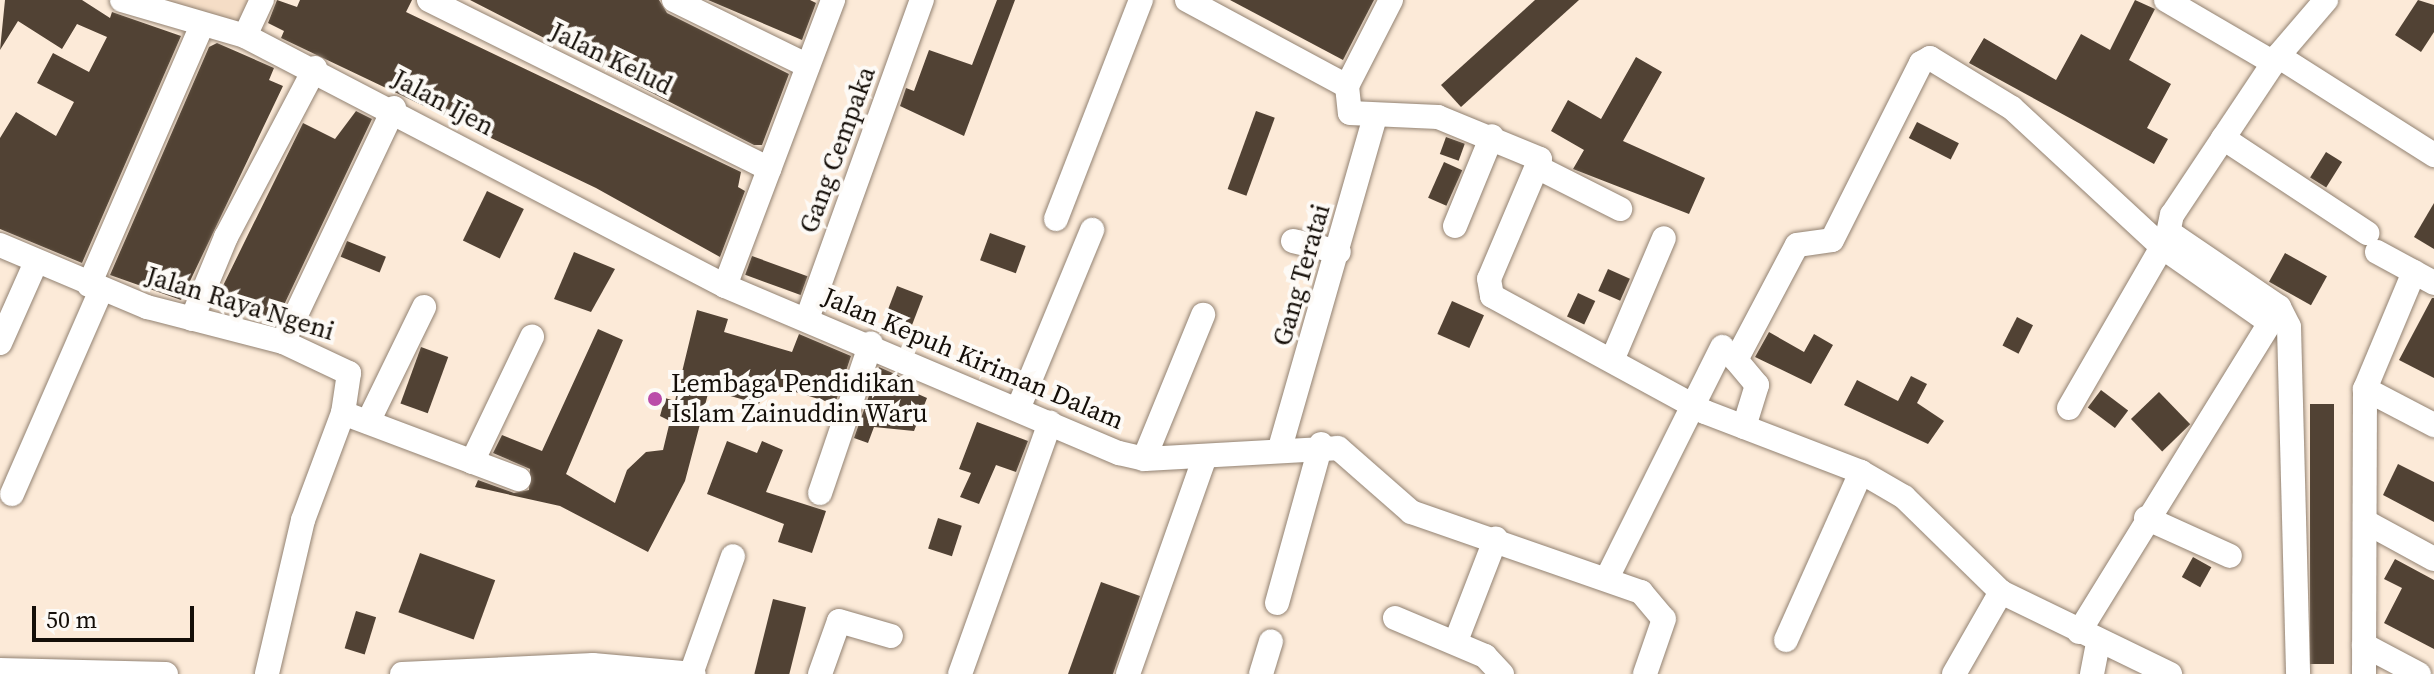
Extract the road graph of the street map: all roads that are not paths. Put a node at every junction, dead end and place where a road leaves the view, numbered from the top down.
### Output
1 (122, 0) edge
2 (262, 0) edge
3 (429, 0) edge
4 (674, 0) edge
5 (833, 0) edge
6 (922, 0) edge
7 (1141, 0) edge
8 (1187, 0) edge
9 (1391, 0) edge
10 (2166, 0) edge
11 (2326, 0) edge
12 (202, 25) junction
13 (245, 36) junction
14 (2276, 60) junction
15 (808, 66) junction
16 (315, 68) junction
17 (1347, 86) junction
18 (394, 108) junction
19 (1375, 117) junction
20 (1492, 136) junction
21 (2223, 138) junction
22 (2434, 155) edge
23 (1539, 168) junction
24 (769, 169) junction
25 (1620, 209) dead end
26 (1056, 219) dead end
27 (1455, 226) dead end
28 (1092, 230) dead end
29 (2167, 235) junction
30 (1664, 238) dead end
31 (1293, 241) dead end
32 (0, 245) edge
33 (1339, 252) junction
34 (36, 262) junction
35 (2424, 277) edge
36 (725, 286) junction
37 (95, 288) junction
38 (424, 307) dead end
39 (1203, 315) dead end
40 (2274, 315) junction
41 (192, 319) junction
42 (807, 319) junction
43 (532, 337) dead end
44 (283, 342) junction
45 (0, 343) edge
46 (871, 343) junction
47 (1722, 347) dead end
48 (1613, 358) junction
49 (2365, 389) junction
50 (1688, 403) junction
51 (2069, 408) dead end
52 (1018, 409) junction
53 (343, 413) junction
54 (368, 422) junction
55 (1050, 423) junction
56 (2434, 425) edge
57 (1744, 427) junction
58 (1321, 444) junction
59 (1280, 448) junction
60 (1205, 457) junction
61 (1144, 459) junction
62 (472, 462) junction
63 (1861, 472) junction
64 (519, 479) dead end
65 (820, 493) dead end
66 (12, 494) dead end
67 (2146, 518) junction
68 (2366, 522) junction
69 (1496, 538) junction
70 (733, 556) dead end
71 (2230, 556) dead end
72 (2434, 559) edge
73 (1608, 576) junction
74 (2001, 592) junction
75 (1277, 603) dead end
76 (1395, 618) dead end
77 (891, 636) dead end
78 (2088, 637) junction
79 (1786, 640) dead end
80 (1456, 641) junction
81 (1271, 642) dead end
82 (2364, 645) junction
83 (0, 670) edge
84 (166, 674) edge
85 (267, 674) edge
86 (402, 674) edge
87 (692, 674) edge
88 (820, 674) edge
89 (960, 674) edge
90 (1128, 674) edge
91 (1261, 674) edge
92 (1502, 674) edge
93 (1645, 674) edge
94 (1954, 674) edge
95 (2092, 674) edge
96 (2170, 674) edge
97 (2298, 674) edge
98 (2364, 674) edge
99 (2419, 674) edge

1 - 12 street, Jalan Ijen
2 - 13 street
3 - 24 street, Jalan Kelud
4 - 15 street
5 - 15 street
6 - 42 street, Gang Cempaka
7 - 26 street
8 - 17 street
9 - 17 street
10 - 14 street
11 - 14 street
12 - 13 street, Jalan Ijen
12 - 37 street
13 - 16 street, Jalan Ijen
14 - 21 street
14 - 22 street
15 - 24 street
16 - 18 street, Jalan Ijen
16 - 41 street
17 - 19 street
18 - 36 street, Jalan Ijen
18 - 44 street
19 - 20 street
19 - 33 street, Gang Teratai
20 - 23 street
20 - 27 street
21 - 29 street
21 - 35 street
23 - 25 street
23 - 48 street
24 - 36 street
28 - 52 street
29 - 40 street
29 - 51 street
29 - 57 street
30 - 48 street
31 - 33 street
32 - 34 street, Jalan Raya Ngeni
33 - 59 street, Gang Teratai
34 - 37 street, Jalan Raya Ngeni
34 - 45 street
35 - 49 street
36 - 42 street, Jalan Kepuh Kiriman Dalam
37 - 41 street, Jalan Raya Ngeni
37 - 66 street
38 - 54 street
39 - 61 street
40 - 67 street
40 - 97 street
41 - 44 street, Jalan Raya Ngeni
42 - 46 street, Jalan Kepuh Kiriman Dalam
43 - 62 street
44 - 53 street, Jalan Raya Ngeni
46 - 52 street, Jalan Kepuh Kiriman Dalam
46 - 65 street
47 - 50 street
48 - 50 street
49 - 56 street
49 - 68 street
50 - 57 street
50 - 73 street
52 - 55 street, Jalan Kepuh Kiriman Dalam
53 - 54 street
53 - 85 street, Jalan Raya Ngeni
54 - 62 street
55 - 61 street, Jalan Kepuh Kiriman Dalam
55 - 89 street
57 - 63 street
58 - 59 street, Jalan Kepuh Kiriman Dalam
58 - 69 street
58 - 75 street
59 - 60 street, Jalan Kepuh Kiriman Dalam
60 - 61 street, Jalan Kepuh Kiriman Dalam
60 - 90 street
62 - 64 street
63 - 74 street
63 - 79 street
67 - 71 street
67 - 78 street
68 - 72 street
68 - 82 street
69 - 73 street
69 - 80 street
70 - 87 street
73 - 93 street
74 - 78 street
74 - 94 street
76 - 80 street
77 - 88 street
78 - 95 street
78 - 96 street
80 - 92 street
81 - 91 street
82 - 98 street
82 - 99 street
83 - 84 street
86 - 87 street

